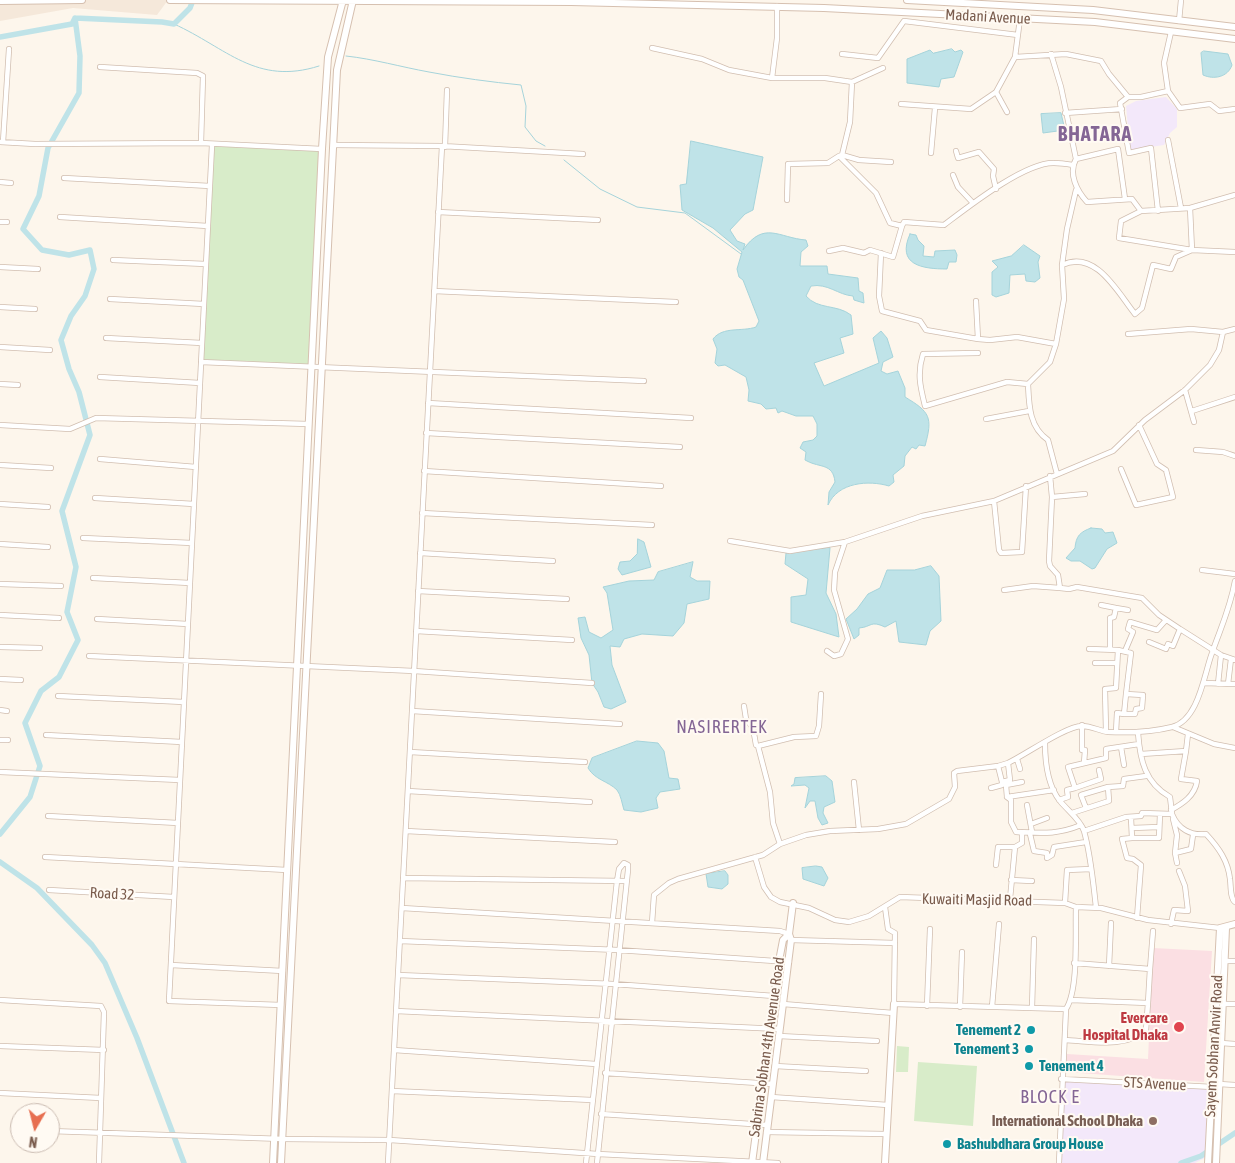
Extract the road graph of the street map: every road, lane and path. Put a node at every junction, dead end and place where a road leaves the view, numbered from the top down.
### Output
1 (82, 0) edge
2 (170, 0) edge
3 (195, 0) edge
4 (342, 0) edge
5 (907, 0) edge
6 (1174, 0) edge
7 (0, 1) edge
8 (250, 1) edge
9 (353, 1) edge
10 (490, 1) edge
11 (1181, 1) edge
12 (764, 3) edge
13 (1024, 3) edge
14 (777, 6) junction
15 (1020, 19) junction
16 (1179, 22) junction
17 (1235, 27) edge
18 (1171, 32) junction
19 (1018, 35) junction
20 (1235, 39) edge
21 (652, 48) dead end
22 (9, 49) dead end
23 (842, 54) dead end
24 (1051, 54) junction
25 (1015, 57) junction
26 (100, 67) dead end
27 (883, 68) dead end
28 (772, 78) junction
29 (852, 82) junction
30 (447, 90) dead end
31 (1168, 91) junction
32 (996, 92) junction
33 (1128, 97) junction
34 (901, 104) dead end
35 (936, 108) junction
36 (1122, 109) junction
37 (1235, 109) edge
38 (1007, 112) dead end
39 (1065, 113) junction
40 (1168, 140) dead end
41 (2, 142) edge
42 (201, 143) junction
43 (212, 145) junction
44 (334, 145) junction
45 (443, 146) junction
46 (322, 149) junction
47 (956, 151) dead end
48 (931, 153) dead end
49 (583, 154) dead end
50 (840, 156) junction
51 (1076, 159) junction
52 (892, 162) dead end
53 (1073, 165) junction
54 (953, 176) dead end
55 (64, 178) dead end
56 (0, 182) edge
57 (11, 183) dead end
58 (210, 186) junction
59 (996, 189) junction
60 (1076, 190) junction
61 (1235, 196) edge
62 (787, 200) dead end
63 (1125, 200) junction
64 (973, 203) junction
65 (1181, 208) junction
66 (1190, 208) junction
67 (1141, 210) junction
68 (1158, 211) junction
69 (438, 212) junction
70 (60, 218) dead end
71 (598, 220) dead end
72 (0, 222) edge
73 (7, 222) dead end
74 (208, 226) junction
75 (902, 226) junction
76 (1192, 250) junction
77 (829, 251) dead end
78 (1235, 252) edge
79 (880, 253) junction
80 (113, 260) dead end
81 (206, 264) junction
82 (1062, 265) junction
83 (0, 267) edge
84 (38, 269) dead end
85 (434, 291) junction
86 (110, 300) dead end
87 (976, 301) dead end
88 (676, 302) dead end
89 (204, 304) junction
90 (0, 307) edge
91 (35, 309) dead end
92 (1235, 329) edge
93 (1223, 332) junction
94 (1128, 334) dead end
95 (106, 338) dead end
96 (978, 339) junction
97 (202, 343) junction
98 (1056, 344) junction
99 (0, 347) edge
100 (50, 350) dead end
101 (978, 354) dead end
102 (201, 362) junction
103 (311, 367) junction
104 (322, 368) junction
105 (429, 372) junction
106 (100, 377) dead end
107 (644, 381) dead end
108 (200, 383) junction
109 (0, 384) edge
110 (1028, 384) junction
111 (18, 385) dead end
112 (1186, 390) junction
113 (1235, 397) edge
114 (428, 403) junction
115 (1029, 411) junction
116 (1192, 411) junction
117 (691, 418) dead end
118 (986, 418) dead end
119 (198, 420) junction
120 (1194, 422) dead end
121 (308, 424) junction
122 (0, 425) edge
123 (1139, 425) junction
124 (426, 433) junction
125 (680, 447) dead end
126 (1196, 450) dead end
127 (1235, 456) edge
128 (100, 459) dead end
129 (0, 465) edge
130 (51, 468) dead end
131 (196, 468) junction
132 (1121, 469) dead end
133 (424, 471) junction
134 (1057, 474) junction
135 (1050, 476) junction
136 (661, 486) dead end
137 (1026, 486) junction
138 (1085, 494) dead end
139 (1052, 497) junction
140 (95, 498) dead end
141 (994, 501) junction
142 (0, 504) edge
143 (194, 504) junction
144 (48, 507) dead end
145 (422, 513) junction
146 (652, 525) dead end
147 (83, 538) dead end
148 (730, 541) dead end
149 (845, 542) junction
150 (192, 543) junction
151 (0, 544) edge
152 (48, 547) dead end
153 (420, 553) junction
154 (554, 561) dead end
155 (1202, 570) dead end
156 (1235, 574) edge
157 (94, 578) dead end
158 (1235, 581) edge
159 (190, 583) junction
160 (0, 584) edge
161 (61, 586) dead end
162 (1234, 587) edge
163 (1060, 588) junction
164 (1004, 590) dead end
165 (418, 591) junction
166 (567, 599) dead end
167 (1101, 605) dead end
168 (1116, 608) junction
169 (1128, 610) dead end
170 (1232, 611) edge
171 (0, 615) edge
172 (58, 618) dead end
173 (97, 619) dead end
174 (1166, 620) junction
175 (188, 624) junction
176 (1180, 629) junction
177 (416, 631) junction
178 (572, 640) dead end
179 (1149, 642) dead end
180 (0, 647) edge
181 (40, 648) dead end
182 (1089, 649) dead end
183 (1110, 649) junction
184 (1118, 650) junction
185 (1213, 650) junction
186 (827, 651) dead end
187 (1125, 651) junction
188 (1221, 655) junction
189 (89, 656) dead end
190 (1233, 659) edge
191 (186, 662) junction
192 (1094, 663) dead end
193 (1118, 663) junction
194 (297, 665) junction
195 (307, 666) junction
196 (414, 671) junction
197 (0, 679) edge
198 (21, 680) dead end
199 (592, 683) dead end
200 (1204, 683) junction
201 (1218, 684) junction
202 (1228, 684) junction
203 (1235, 684) edge
204 (820, 694) dead end
205 (1126, 694) junction
206 (58, 696) dead end
207 (184, 702) junction
208 (744, 706) dead end
209 (0, 710) edge
210 (412, 710) junction
211 (8, 711) dead end
212 (1124, 714) junction
213 (620, 724) dead end
214 (1082, 726) junction
215 (1172, 727) junction
216 (1106, 732) junction
217 (1116, 732) junction
218 (1138, 732) junction
219 (1188, 734) junction
220 (46, 735) dead end
221 (0, 740) edge
222 (8, 740) dead end
223 (182, 742) junction
224 (1045, 743) junction
225 (1139, 744) junction
226 (758, 746) junction
227 (1121, 747) junction
228 (1235, 748) edge
229 (1186, 751) junction
230 (410, 752) junction
231 (1141, 754) junction
232 (1017, 759) junction
233 (585, 762) dead end
234 (1008, 763) junction
235 (1084, 763) junction
236 (1124, 765) dead end
237 (998, 766) junction
238 (1020, 769) dead end
239 (1099, 770) dead end
240 (0, 772) edge
241 (1146, 776) junction
242 (1175, 778) dead end
243 (1181, 779) junction
244 (180, 780) junction
245 (854, 782) dead end
246 (1022, 782) dead end
247 (1003, 784) junction
248 (1108, 787) junction
249 (991, 788) dead end
250 (1075, 788) junction
251 (1054, 790) junction
252 (408, 791) junction
253 (1007, 798) junction
254 (1059, 800) junction
255 (590, 802) dead end
256 (1027, 805) dead end
257 (1086, 808) junction
258 (1072, 813) junction
259 (1160, 814) junction
260 (1172, 814) junction
261 (48, 816) dead end
262 (1047, 818) dead end
263 (1131, 818) junction
264 (178, 823) junction
265 (1032, 824) junction
266 (1081, 825) junction
267 (1159, 827) junction
268 (1132, 828) junction
269 (859, 830) junction
270 (406, 831) junction
271 (1084, 831) junction
272 (1022, 832) junction
273 (1031, 833) junction
274 (1193, 835) junction
275 (1132, 838) junction
276 (615, 842) dead end
277 (1086, 842) junction
278 (780, 844) junction
279 (1014, 847) junction
280 (1175, 853) junction
281 (44, 857) dead end
282 (755, 857) junction
283 (1178, 863) dead end
284 (176, 865) junction
285 (996, 865) dead end
286 (1091, 869) junction
287 (287, 870) junction
288 (1179, 871) dead end
289 (403, 878) junction
290 (1011, 880) junction
291 (617, 881) junction
292 (625, 881) junction
293 (1032, 881) dead end
294 (50, 890) dead end
295 (174, 898) junction
296 (1010, 900) junction
297 (1235, 902) edge
298 (793, 903) junction
299 (1065, 903) junction
300 (1076, 906) junction
301 (885, 907) junction
302 (1096, 907) junction
303 (402, 908) junction
304 (1137, 918) junction
305 (612, 920) junction
306 (621, 920) junction
307 (652, 923) junction
308 (1111, 923) dead end
309 (999, 924) dead end
310 (1171, 924) junction
311 (1235, 924) edge
312 (1223, 928) junction
313 (930, 929) dead end
314 (1153, 932) dead end
315 (790, 937) junction
316 (1034, 939) dead end
317 (400, 941) junction
318 (895, 943) junction
319 (609, 950) junction
320 (618, 950) junction
321 (962, 952) dead end
322 (779, 961) junction
323 (1225, 961) junction
324 (1235, 961) edge
325 (788, 962) junction
326 (1074, 963) junction
327 (171, 965) junction
328 (1109, 966) junction
329 (1150, 969) junction
330 (282, 971) junction
331 (398, 975) junction
332 (605, 984) junction
333 (614, 984) junction
334 (774, 996) junction
335 (0, 1000) edge
336 (1071, 1000) junction
337 (1148, 1003) junction
338 (783, 1004) junction
339 (894, 1004) junction
340 (1222, 1004) junction
341 (1235, 1004) edge
342 (281, 1005) junction
343 (927, 1006) junction
344 (960, 1007) junction
345 (992, 1007) junction
346 (1032, 1008) junction
347 (1066, 1009) junction
348 (396, 1011) junction
349 (893, 1013) junction
350 (601, 1019) junction
351 (610, 1020) junction
352 (770, 1028) junction
353 (779, 1032) junction
354 (1065, 1040) junction
355 (877, 1041) dead end
356 (1221, 1044) junction
357 (1235, 1044) edge
358 (0, 1046) edge
359 (104, 1050) junction
360 (394, 1050) junction
361 (596, 1064) junction
362 (775, 1066) junction
363 (866, 1071) dead end
364 (605, 1073) junction
365 (1061, 1079) junction
366 (763, 1084) junction
367 (772, 1084) junction
368 (1219, 1085) junction
369 (1235, 1085) edge
370 (1211, 1087) junction
371 (392, 1091) junction
372 (0, 1093) edge
373 (771, 1097) junction
374 (101, 1098) junction
375 (592, 1100) junction
376 (888, 1105) junction
377 (602, 1114) junction
378 (757, 1124) junction
379 (767, 1128) junction
380 (60, 1131) edge
381 (100, 1132) junction
382 (886, 1134) junction
383 (275, 1137) junction
384 (283, 1139) junction
385 (390, 1140) junction
386 (587, 1153) junction
387 (598, 1154) junction
388 (752, 1162) edge
389 (99, 1163) edge
390 (273, 1163) edge
391 (281, 1163) edge
392 (388, 1163) edge
393 (586, 1163) edge
394 (597, 1163) edge
395 (763, 1163) edge
396 (778, 1163) edge
397 (885, 1163) edge
398 (1059, 1163) edge
399 (1208, 1163) edge
400 (1216, 1163) edge

1 - 7 street
2 - 3 street, Madani Avenue
3 - 8 street, Madani Avenue
4 - 8 street, Madani Avenue
4 - 9 street, Madani Avenue
4 - 46 street
5 - 13 street, Madani Avenue
6 - 11 street
9 - 10 street, Madani Avenue
9 - 44 street
10 - 12 street, Madani Avenue
11 - 16 street
12 - 14 street, Madani Avenue
13 - 15 street
13 - 16 street, Madani Avenue
14 - 15 street, Madani Avenue
14 - 28 street
15 - 18 street, Madani Avenue
15 - 19 street
16 - 17 street, Madani Avenue
18 - 20 street, Madani Avenue
18 - 31 street
19 - 23 street
19 - 25 street
21 - 28 street
22 - 41 street
24 - 25 street
24 - 33 street
24 - 39 street
25 - 32 street
26 - 42 street
27 - 29 street
28 - 29 street
29 - 50 street
30 - 45 street
31 - 33 street
31 - 37 street
32 - 35 street
32 - 38 street
33 - 36 street
34 - 35 street
35 - 48 street
36 - 39 street
36 - 68 street
39 - 51 street
40 - 65 street
41 - 42 street
42 - 43 street
43 - 46 street
43 - 58 street
44 - 45 street
44 - 46 street
44 - 104 street
45 - 49 street
45 - 69 street
46 - 103 street
47 - 59 street
50 - 52 street
50 - 62 street
50 - 75 street
51 - 53 street
51 - 63 street
53 - 59 street
53 - 60 street
54 - 64 street
55 - 58 street
56 - 57 street
58 - 74 street
59 - 64 street
60 - 63 street
60 - 82 street
61 - 66 street
63 - 67 street
64 - 75 street
65 - 66 street
65 - 68 street
66 - 76 street
67 - 68 street
67 - 76 street
69 - 71 street
69 - 85 street
70 - 74 street
72 - 73 street
74 - 81 street
75 - 79 street
76 - 78 street
76 - 82 street
77 - 79 street
79 - 96 street
80 - 81 street
81 - 89 street
82 - 98 street
83 - 84 street
85 - 88 street
85 - 105 street
86 - 89 street
87 - 96 street
89 - 97 street
90 - 91 street
92 - 93 street
93 - 94 street
93 - 112 street
95 - 97 street
96 - 98 street
97 - 102 street
98 - 110 street
99 - 100 street
101 - 110 street
102 - 103 street
102 - 108 street
103 - 104 street
103 - 121 street
104 - 105 street
104 - 195 street
105 - 107 street
105 - 114 street
106 - 108 street
108 - 119 street
109 - 111 street
110 - 115 street
112 - 116 street
112 - 123 street
113 - 116 street
114 - 117 street
114 - 124 street
115 - 118 street
115 - 134 street
116 - 120 street
119 - 121 street
119 - 122 street
119 - 131 street
121 - 194 street
123 - 132 street
123 - 134 street
124 - 125 street
124 - 133 street
126 - 127 street
128 - 131 street
129 - 130 street
131 - 143 street
133 - 136 street
133 - 145 street
134 - 135 street
135 - 137 street
135 - 139 street
137 - 141 street
137 - 141 street
138 - 139 street
139 - 163 street
140 - 143 street
141 - 149 street
142 - 144 street
143 - 150 street
145 - 146 street
145 - 153 street
147 - 150 street
148 - 149 street
149 - 186 street
150 - 159 street
151 - 152 street
153 - 154 street
153 - 165 street
155 - 156 street
157 - 159 street
158 - 162 street
159 - 175 street
160 - 161 street
162 - 170 street
163 - 164 street
163 - 174 street
165 - 166 street
165 - 177 street
167 - 168 street
168 - 169 street
168 - 183 street
170 - 185 street
171 - 172 street
173 - 175 street
174 - 176 street
174 - 187 street
175 - 191 street
176 - 179 street
176 - 185 street
177 - 178 street
177 - 196 street
180 - 181 street
182 - 183 street
183 - 184 street
184 - 187 street
184 - 193 street
185 - 188 street
185 - 200 street
187 - 205 street
188 - 190 street
188 - 201 street
189 - 191 street
190 - 202 street
191 - 194 street
191 - 207 street
192 - 193 street
193 - 216 street
194 - 195 street
194 - 287 street
195 - 196 street
195 - 384 street
196 - 199 street
196 - 210 street
197 - 198 street
200 - 201 street
200 - 215 street
201 - 202 street
202 - 203 street
204 - 226 street
205 - 212 street
205 - 212 street
206 - 207 street
207 - 223 street
208 - 226 street
209 - 211 street
210 - 213 street
210 - 230 street
212 - 217 street
214 - 216 street
214 - 224 street
214 - 235 street
215 - 218 street
215 - 219 street
216 - 217 street
217 - 218 street
218 - 225 street
219 - 228 street
219 - 229 street
220 - 223 street
221 - 222 street
223 - 244 street
224 - 232 street
224 - 251 street
225 - 227 street
225 - 231 street
226 - 278 street
227 - 235 street
227 - 236 street
229 - 231 street
229 - 243 street
230 - 233 street
230 - 252 street
231 - 241 street
232 - 234 street
232 - 238 street
234 - 237 street
234 - 247 street
235 - 250 street
237 - 247 street
237 - 269 street
239 - 250 street
240 - 244 street
241 - 248 street
241 - 260 street
242 - 243 street
243 - 260 street
244 - 264 street
245 - 269 street
246 - 247 street
247 - 249 street
247 - 253 street
248 - 257 street
248 - 257 street
250 - 254 street
251 - 253 street
251 - 254 street
252 - 255 street
252 - 270 street
253 - 272 street
254 - 258 street
256 - 265 street
257 - 258 street
258 - 266 street
259 - 260 street
259 - 263 street
259 - 267 street
260 - 274 street
260 - 280 street
261 - 264 street
262 - 265 street
263 - 268 street
263 - 271 street
264 - 284 street
265 - 273 street
266 - 271 street
266 - 273 street
267 - 268 street
267 - 275 street
268 - 275 street
269 - 278 street
270 - 276 street
270 - 289 street
271 - 277 street
272 - 273 street
272 - 279 street
273 - 277 street
274 - 280 street
274 - 297 street
275 - 304 street
277 - 286 street
278 - 282 street
279 - 285 street
279 - 290 street
280 - 283 street
281 - 284 street
282 - 298 street, Kuwaiti Masjid Road
282 - 307 street
284 - 287 street
284 - 295 street
286 - 299 street
286 - 302 street
287 - 330 street
288 - 310 street
289 - 291 street
289 - 303 street
290 - 293 street
290 - 296 street
291 - 292 street
291 - 292 street
291 - 305 street
292 - 306 street
294 - 295 street, Road 32
295 - 327 street
296 - 299 street, Kuwaiti Masjid Road
296 - 301 street, Kuwaiti Masjid Road
298 - 301 street, Kuwaiti Masjid Road
298 - 315 street, Sabrina Sobhan 4th Avenue Road
299 - 300 street, Kuwaiti Masjid Road
300 - 302 street, Kuwaiti Masjid Road
300 - 326 street
301 - 318 street
302 - 304 street, Kuwaiti Masjid Road
303 - 305 street
303 - 317 street
304 - 310 street, Kuwaiti Masjid Road
305 - 306 street
305 - 319 street
306 - 307 street
306 - 320 street
307 - 315 street
308 - 328 street
309 - 345 street
310 - 312 street, Kuwaiti Masjid Road
311 - 312 street, Kuwaiti Masjid Road
312 - 323 street, Sayem Sobhan Anvir Road
312 - 370 street, Sayem Sobhan Anvir Road
313 - 343 street
314 - 329 street
315 - 318 street
315 - 322 street, Sabrina Sobhan 4th Avenue Road
315 - 325 street, Sabrina Sobhan 4th Avenue Road
316 - 346 street
317 - 319 street
317 - 331 street
318 - 339 street
319 - 320 street
319 - 332 street
320 - 322 street
320 - 333 street
321 - 344 street
322 - 325 street
322 - 334 street, Sabrina Sobhan 4th Avenue Road
323 - 324 street
323 - 340 street, Sayem Sobhan Anvir Road
325 - 338 street, Sabrina Sobhan 4th Avenue Road
326 - 328 street
326 - 336 street
327 - 330 street
327 - 342 street
328 - 329 street
329 - 337 street
330 - 342 street
331 - 332 street
331 - 348 street
332 - 333 street
332 - 350 street
333 - 334 street
333 - 351 street
334 - 352 street, Sabrina Sobhan 4th Avenue Road
335 - 359 street
336 - 337 street
336 - 347 street
337 - 354 street
338 - 349 street
338 - 353 street, Sabrina Sobhan 4th Avenue Road
339 - 343 street
339 - 349 street
340 - 341 street
340 - 356 street, Sayem Sobhan Anvir Road
342 - 383 street
343 - 344 street
344 - 345 street
345 - 346 street
346 - 347 street
347 - 354 street
348 - 350 street
348 - 360 street
349 - 376 street
350 - 351 street
350 - 361 street
351 - 352 street
351 - 364 street
352 - 353 street
352 - 366 street, Sabrina Sobhan 4th Avenue Road
353 - 355 street
353 - 362 street, Sabrina Sobhan 4th Avenue Road
354 - 365 street
356 - 357 street
356 - 368 street, Sayem Sobhan Anvir Road
358 - 359 street
359 - 374 street
360 - 361 street
360 - 371 street
361 - 375 street
362 - 363 street
362 - 367 street, Sabrina Sobhan 4th Avenue Road
364 - 366 street
364 - 377 street
365 - 370 street, STS Avenue
365 - 398 street
366 - 367 street
366 - 378 street, Sabrina Sobhan 4th Avenue Road
367 - 373 street, Sabrina Sobhan 4th Avenue Road
368 - 369 street, STS Avenue
368 - 370 street, STS Avenue
368 - 400 street, Sayem Sobhan Anvir Road
370 - 399 street, Sayem Sobhan Anvir Road
371 - 375 street
371 - 385 street
372 - 374 street
373 - 376 street
373 - 379 street, Sabrina Sobhan 4th Avenue Road
374 - 381 street
375 - 386 street
376 - 382 street
377 - 378 street
377 - 387 street
378 - 379 street
378 - 388 street, Sabrina Sobhan 4th Avenue Road
379 - 382 street
379 - 395 street, Sabrina Sobhan 4th Avenue Road
380 - 381 street
381 - 383 street
381 - 389 street
382 - 397 street
383 - 384 street
383 - 390 street
384 - 385 street
384 - 391 street
385 - 386 street
385 - 392 street
386 - 387 street
386 - 393 street
387 - 388 street
387 - 394 street
388 - 395 street
395 - 396 street

